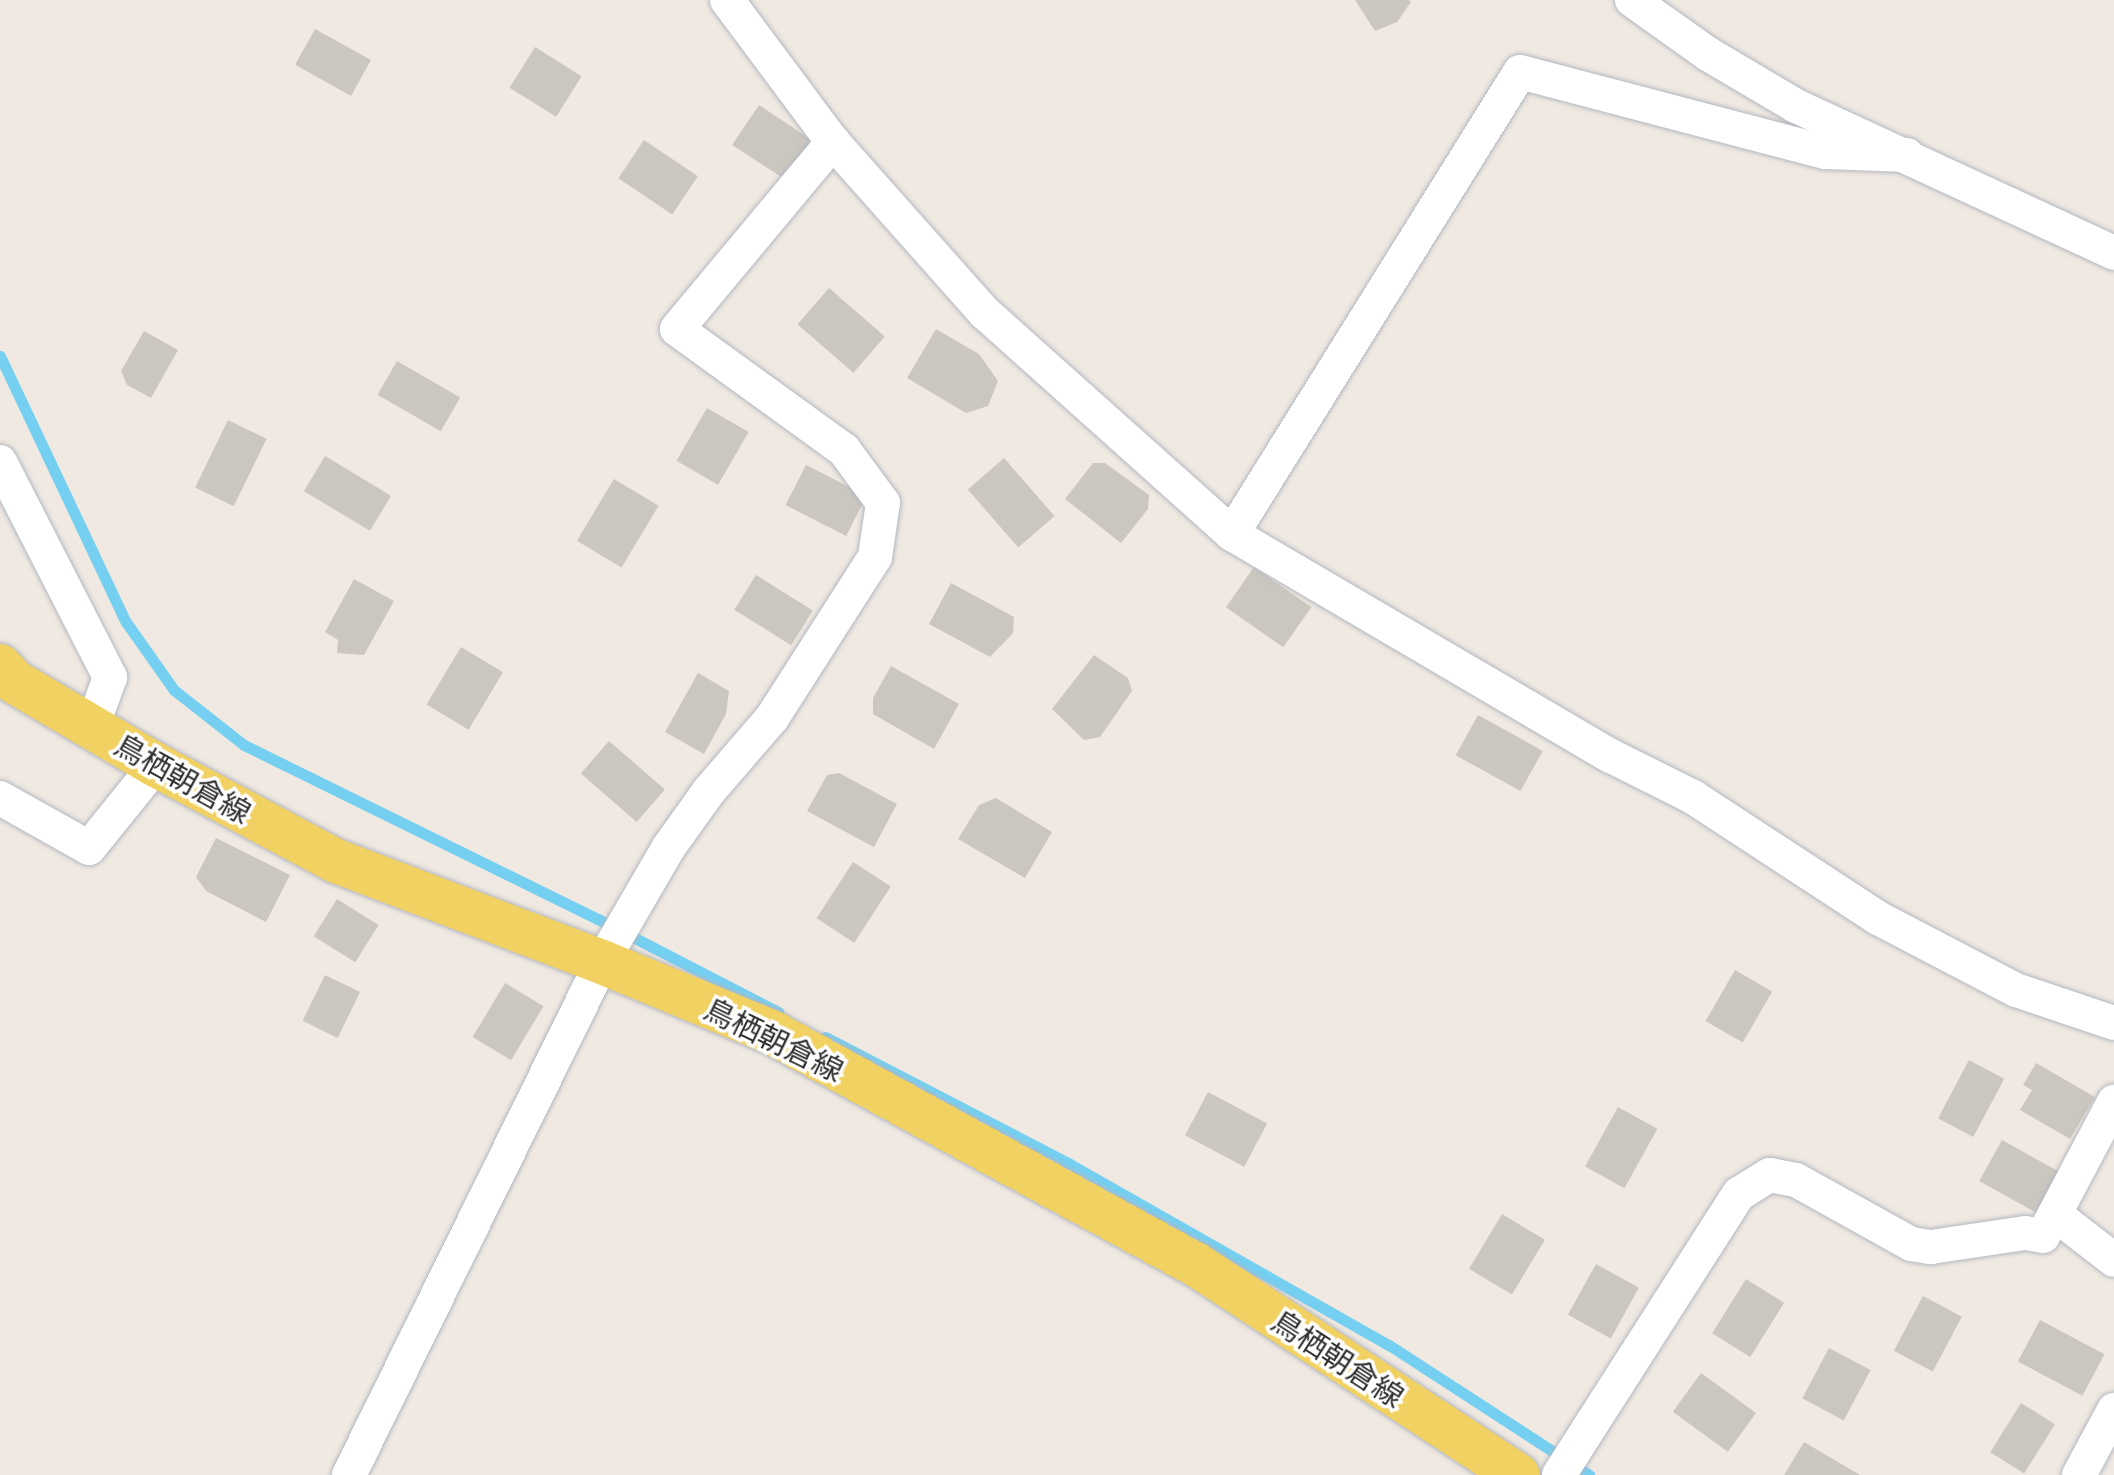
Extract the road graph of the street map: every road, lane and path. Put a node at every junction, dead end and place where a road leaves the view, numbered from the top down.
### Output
1 (727, 0) edge
2 (1632, 0) edge
3 (833, 142) junction
4 (1907, 155) junction
5 (2114, 253) edge
6 (0, 462) edge
7 (1232, 534) junction
8 (0, 666) edge
9 (92, 727) junction
10 (156, 765) junction
11 (0, 798) edge
12 (602, 962) junction
13 (2114, 1023) edge
14 (2114, 1102) edge
15 (2056, 1215) junction
16 (2114, 1260) edge
17 (2114, 1410) edge
18 (349, 1475) edge
19 (1518, 1475) edge
20 (1559, 1475) edge
21 (2079, 1475) edge

1 - 3 street
2 - 4 street
3 - 7 street
3 - 12 street
4 - 5 street
4 - 7 street
6 - 9 street
7 - 13 street
8 - 9 main road, 鳥栖朝倉線
9 - 10 main road, 鳥栖朝倉線
10 - 11 street
10 - 12 main road, 鳥栖朝倉線
12 - 18 street
12 - 19 main road, 鳥栖朝倉線
14 - 15 street
15 - 16 street
15 - 20 street
17 - 21 street

